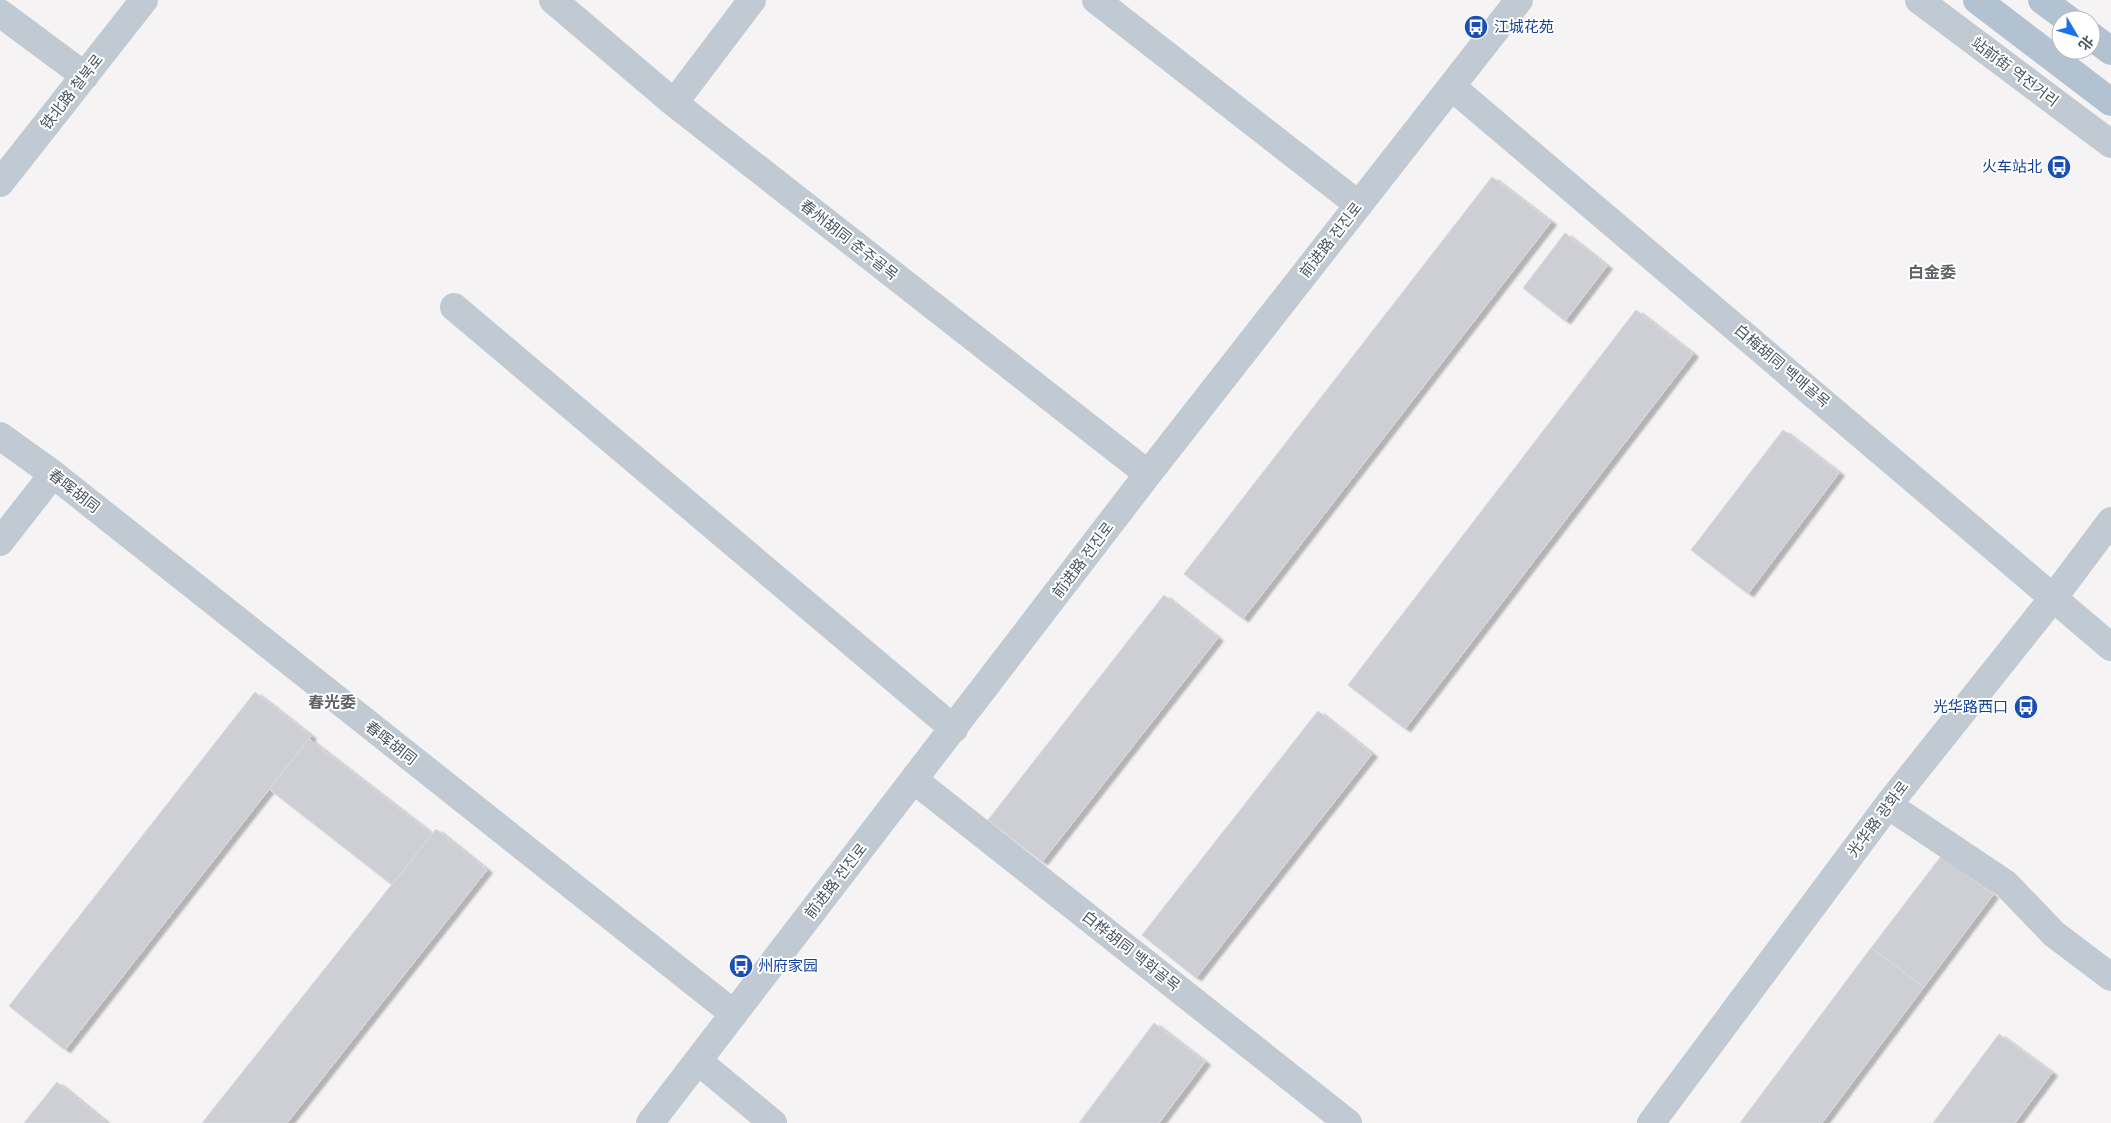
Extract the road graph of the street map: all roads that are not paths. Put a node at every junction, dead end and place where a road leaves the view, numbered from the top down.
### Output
1 (144, 0) edge
2 (553, 0) edge
3 (752, 0) edge
4 (1096, 0) edge
5 (1519, 0) edge
6 (1919, 0) edge
7 (1977, 0) edge
8 (2042, 0) edge
9 (2056, 10) edge
10 (0, 13) edge
11 (85, 76) junction
12 (1452, 87) junction
13 (2111, 102) edge
14 (674, 103) junction
15 (2111, 144) edge
16 (0, 183) edge
17 (1359, 205) junction
18 (454, 307) dead end
19 (0, 436) edge
20 (53, 474) junction
21 (1148, 474) junction
22 (2111, 521) edge
23 (0, 542) edge
24 (2054, 597) junction
25 (2111, 647) edge
26 (954, 729) junction
27 (914, 780) junction
28 (1888, 805) junction
29 (2111, 977) edge
30 (734, 1014) junction
31 (698, 1060) junction
32 (1656, 1121) edge
33 (650, 1123) edge
34 (773, 1123) edge
35 (1348, 1123) edge

1 - 11 street, 铁北路 철북로
2 - 14 street, 春州胡同 춘주골목
3 - 14 street
4 - 17 street
5 - 12 street, 前进路 전진로
6 - 15 street, 站前街 역전거리
7 - 13 main road
8 - 9 main road
10 - 11 street
11 - 16 street, 铁北路 철북로
12 - 17 street, 前进路 전진로
12 - 24 street, 白梅胡同 백매골목
14 - 21 street, 春州胡同 춘주골목
17 - 21 street, 前进路 전진로
18 - 26 street
19 - 20 street, 春晖胡同
20 - 23 street
20 - 30 street, 春晖胡同
21 - 26 street, 前进路 전진로
22 - 24 street, 光华路 광화로
24 - 25 street, 白梅胡同 백매골목
24 - 28 street, 光华路 광화로
26 - 27 street, 前进路 전진로
27 - 30 street, 前进路 전진로
27 - 35 street, 白桦胡同 백화골목
28 - 29 street
28 - 32 street, 光华路 광화로
30 - 31 street, 前进路 전진로
31 - 33 street, 前进路 전진로
31 - 34 street

